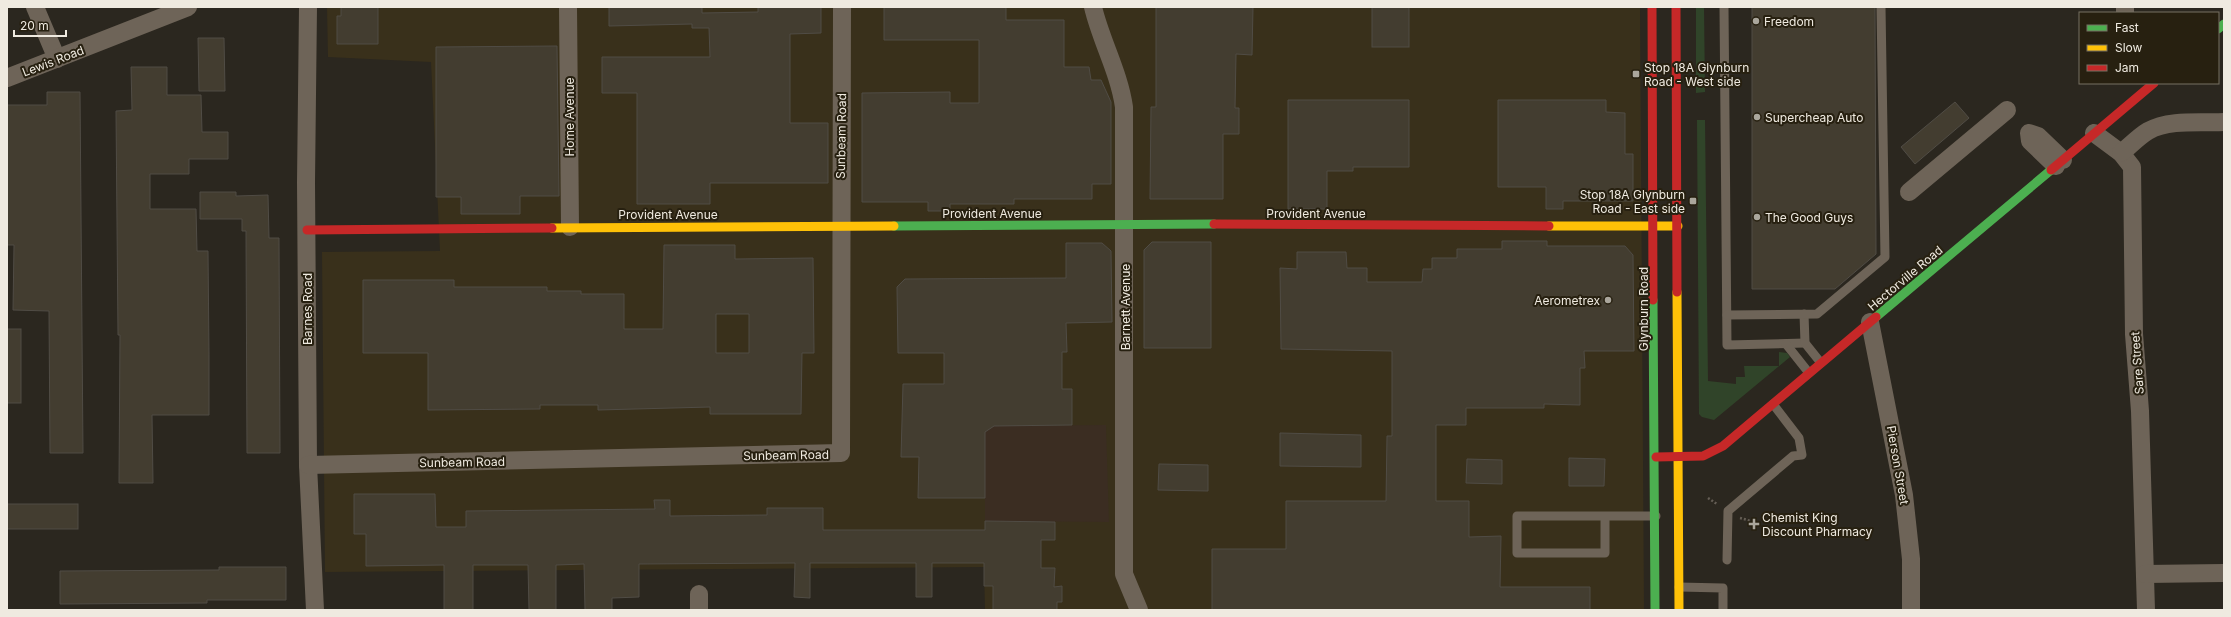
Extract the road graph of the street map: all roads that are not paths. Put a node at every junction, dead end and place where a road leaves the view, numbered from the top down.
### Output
1 (35, 7) edge
2 (188, 7) edge
3 (308, 7) edge
4 (568, 7) edge
5 (842, 7) edge
6 (1093, 7) edge
7 (1652, 7) edge
8 (1676, 7) edge
9 (1724, 7) edge
10 (1881, 7) edge
11 (57, 59) junction
12 (7, 78) edge
13 (2150, 84) edge
14 (2007, 110) dead end
15 (2224, 122) edge
16 (2094, 133) junction
17 (2121, 153) junction
18 (1908, 192) dead end
19 (1125, 224) junction
20 (840, 226) junction
21 (1655, 226) junction
22 (1678, 226) junction
23 (570, 227) junction
24 (307, 230) junction
25 (1804, 314) junction
26 (1727, 315) junction
27 (1870, 322) junction
28 (1786, 344) junction
29 (1805, 344) junction
30 (1821, 363) junction
31 (1809, 374) junction
32 (1773, 404) junction
33 (1656, 457) junction
34 (1679, 457) junction
35 (308, 465) junction
36 (1605, 516) junction
37 (1656, 516) junction
38 (1727, 560) dead end
39 (2224, 573) edge
40 (2145, 574) junction
41 (1679, 588) junction
42 (315, 610) edge
43 (1139, 610) edge
44 (1656, 610) edge
45 (1679, 610) edge
46 (1722, 610) edge
47 (1911, 610) edge
48 (2146, 610) edge

1 - 11 street
2 - 11 street, Lewis Road
3 - 24 street, Barnes Road
4 - 23 street, Home Avenue
5 - 20 street, Sunbeam Road
6 - 19 street, Barnett Avenue
7 - 21 street, Glynburn Road
8 - 22 street
9 - 26 lane
10 - 25 lane
11 - 12 street, Lewis Road
13 - 16 street, Hectorville Road
14 - 18 street
15 - 17 street
16 - 17 street, Sare Street
16 - 27 street, Hectorville Road
17 - 40 street, Sare Street
19 - 20 street, Provident Avenue
19 - 21 street, Provident Avenue
19 - 43 street, Barnett Avenue
20 - 23 street, Provident Avenue
20 - 35 street, Sunbeam Road
21 - 22 street, Provident Avenue
21 - 33 street, Glynburn Road
22 - 34 street
23 - 24 street, Provident Avenue
24 - 35 street, Barnes Road
25 - 26 lane
25 - 29 lane
26 - 28 lane
27 - 30 street, Hectorville Road
27 - 47 street, Pierson Street
28 - 29 lane
28 - 31 lane
29 - 30 lane
30 - 31 street, Hectorville Road
31 - 32 street, Hectorville Road
32 - 34 street, Hectorville Road
32 - 38 lane
33 - 34 street, Hectorville Road
33 - 37 street, Glynburn Road
34 - 41 street
35 - 42 street, Barnes Road
36 - 36 lane
36 - 37 lane
37 - 44 street, Glynburn Road
39 - 40 street
40 - 48 street, Sare Street
41 - 45 street
41 - 46 lane

